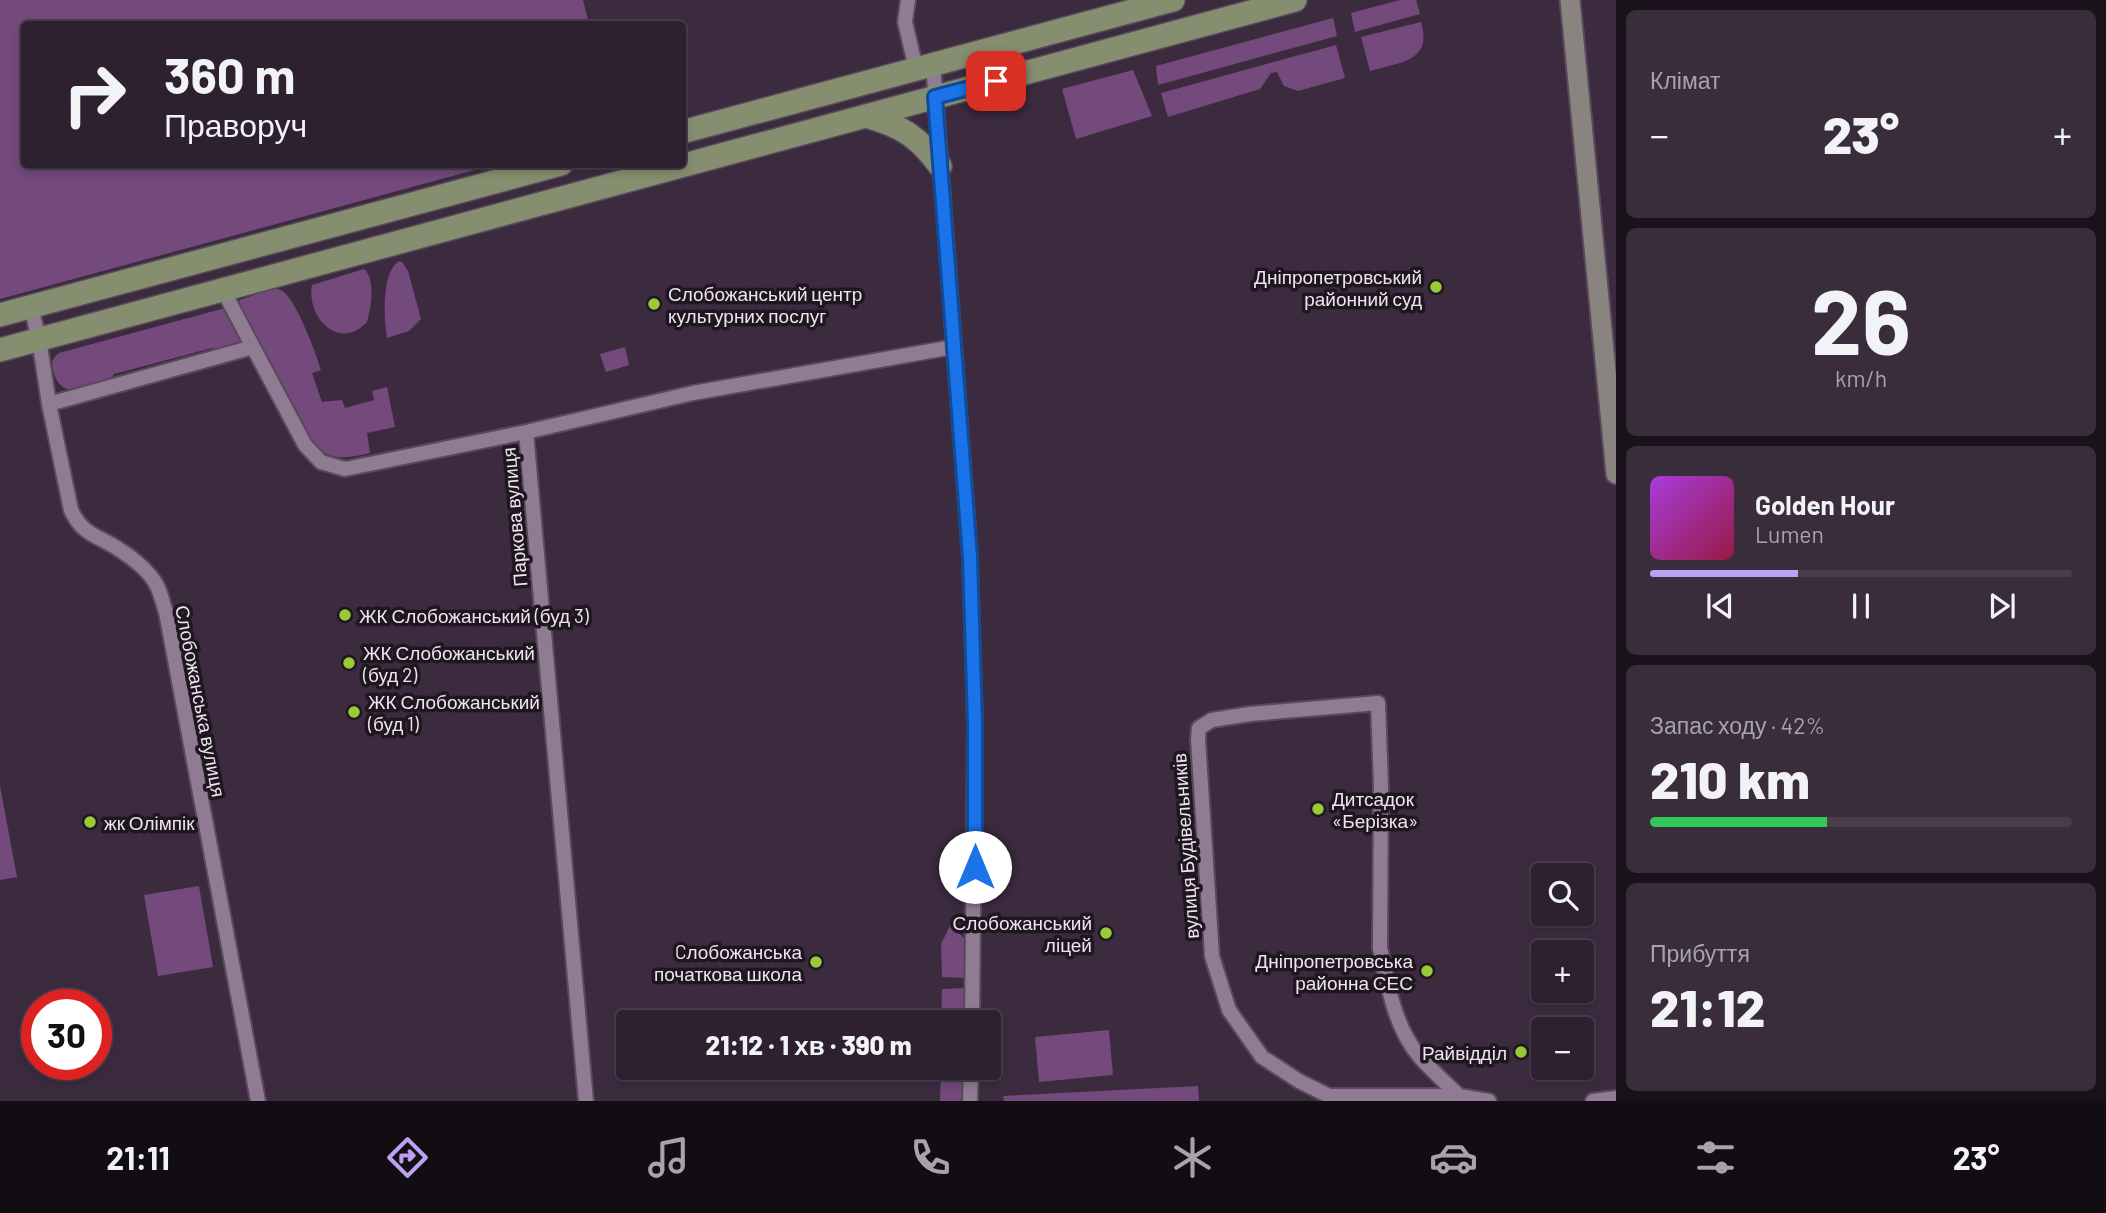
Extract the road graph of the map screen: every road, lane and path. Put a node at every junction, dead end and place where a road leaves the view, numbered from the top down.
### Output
1 (908, 0) edge
2 (1173, 0) edge
3 (1296, 0) edge
4 (1570, 0) edge
5 (925, 67) junction
6 (935, 97) junction
7 (866, 116) junction
8 (686, 131) edge
9 (686, 165) edge
10 (940, 166) junction
11 (546, 168) edge
12 (674, 168) edge
13 (223, 290) junction
14 (31, 307) junction
15 (0, 315) edge
16 (39, 339) junction
17 (253, 347) junction
18 (953, 347) junction
19 (0, 350) edge
20 (48, 404) junction
21 (526, 432) junction
22 (1616, 474) edge
23 (972, 1010) edge
24 (1433, 1070) junction
25 (971, 1080) edge
26 (1423, 1096) junction
27 (1459, 1096) junction
28 (1330, 1098) edge
29 (1616, 1098) edge
30 (258, 1101) edge
31 (585, 1101) edge
32 (970, 1101) edge
33 (1489, 1101) edge
34 (1593, 1101) edge

1 - 5 street
2 - 5 main road
3 - 6 main road
4 - 22 main road
5 - 6 street
5 - 8 main road
6 - 7 main road
6 - 10 street
7 - 9 main road
7 - 10 main road
10 - 18 street
11 - 14 main road
12 - 13 main road
13 - 16 main road
13 - 17 street
14 - 15 main road
14 - 16 street, Слобожанська вулиця
16 - 19 main road
16 - 20 street, Слобожанська вулиця
17 - 20 street
17 - 21 street
18 - 21 street
18 - 23 street
20 - 30 street, Слобожанська вулиця
21 - 31 street, Паркова вулиця
24 - 26 street
24 - 27 street, вулиця Будівельників
24 - 28 street, вулиця Будівельників
25 - 32 street
26 - 27 street, вулиця Будівельників
26 - 28 street, вулиця Будівельників
27 - 33 street, вулиця Будівельників
29 - 34 street

